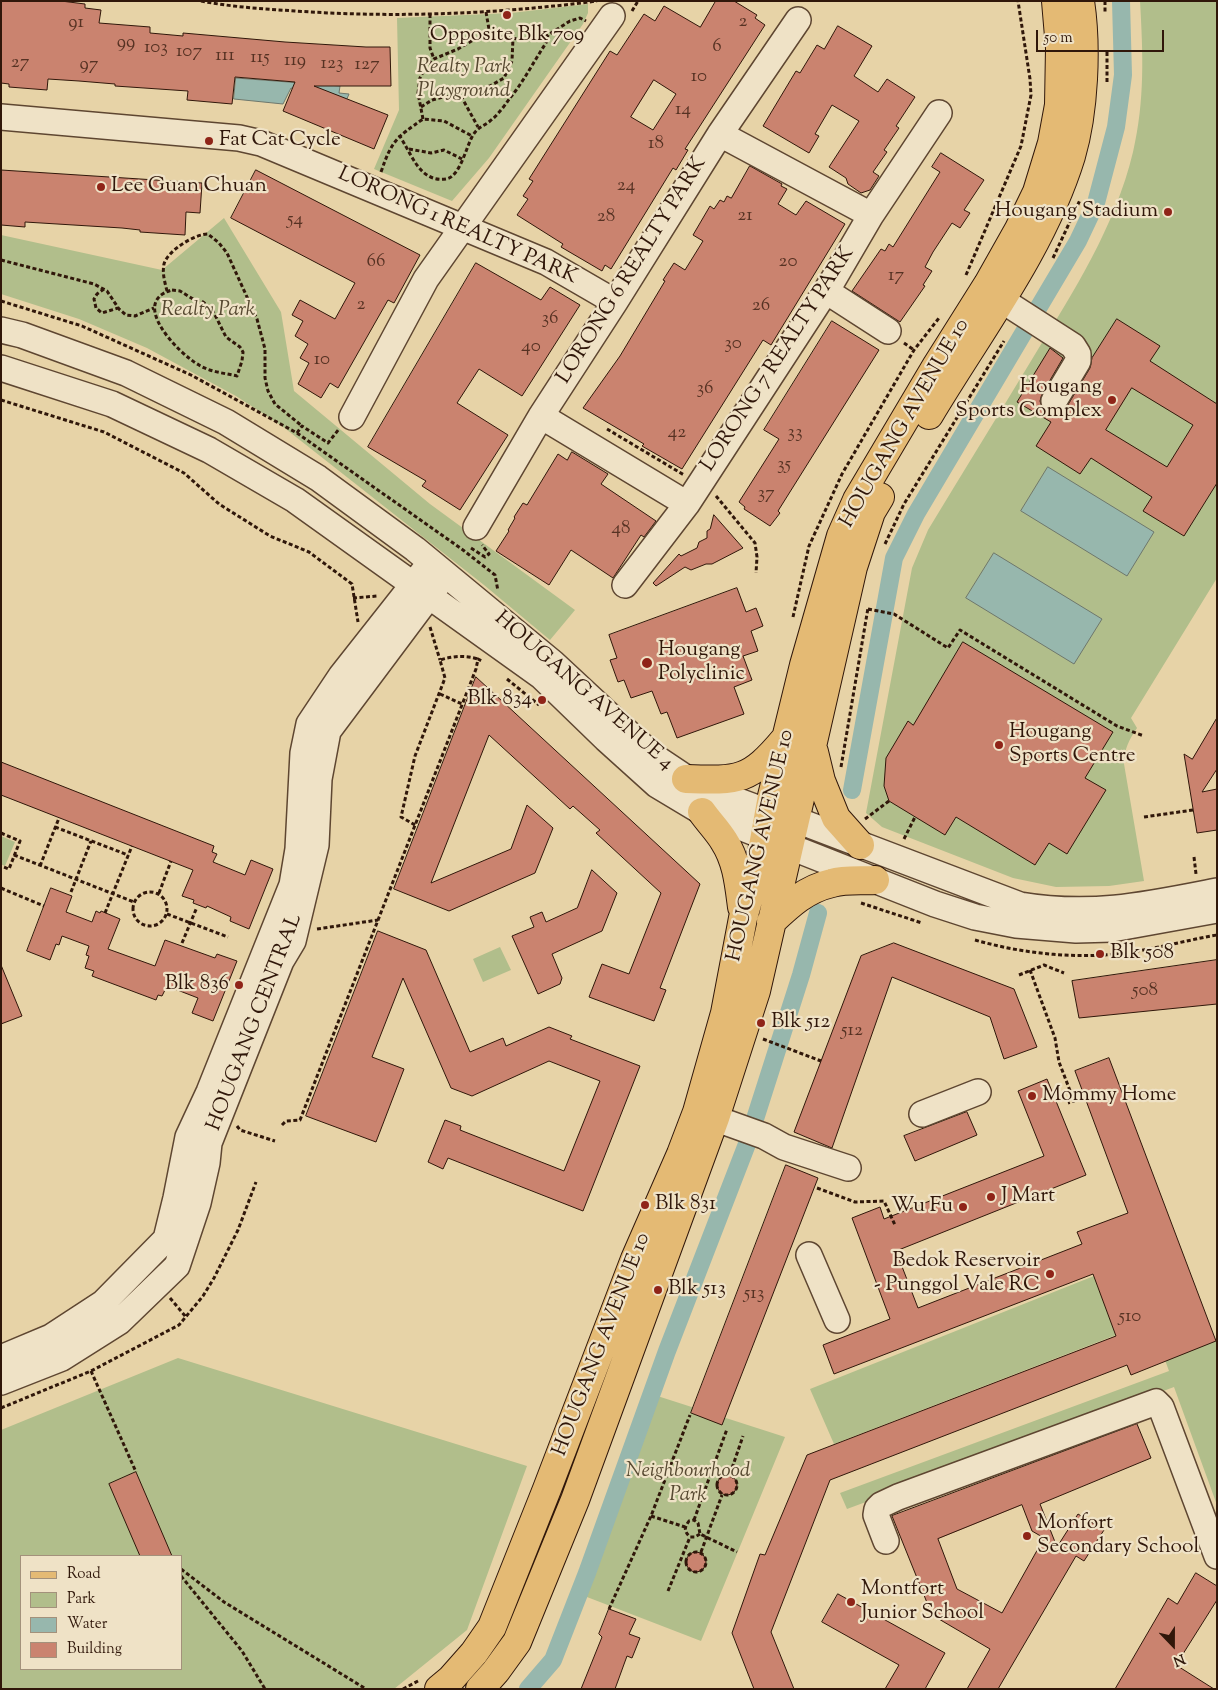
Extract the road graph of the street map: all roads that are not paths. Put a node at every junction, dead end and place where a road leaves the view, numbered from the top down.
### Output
1 (1056, 1) edge
2 (1080, 1) edge
3 (604, 9) edge
4 (798, 20) dead end
5 (939, 113) dead end
6 (1, 117) edge
7 (720, 134) junction
8 (871, 215) junction
9 (463, 228) junction
10 (826, 291) junction
11 (615, 302) junction
12 (1022, 313) junction
13 (1, 330) edge
14 (888, 331) dead end
15 (1, 368) edge
16 (1054, 401) dead end
17 (541, 416) junction
18 (352, 417) road end
19 (687, 504) junction
20 (471, 536) road end
21 (438, 568) junction
22 (625, 585) dead end
23 (423, 601) junction
24 (786, 737) junction
25 (812, 743) junction
26 (686, 779) junction
27 (702, 812) junction
28 (779, 829) junction
29 (864, 830) junction
30 (307, 847) junction
31 (875, 880) junction
32 (1210, 882) edge
33 (1217, 910) edge
34 (1160, 912) junction
35 (743, 918) junction
36 (771, 922) junction
37 (978, 1092) dead end
38 (922, 1114) dead end
39 (714, 1118) junction
40 (848, 1168) dead end
41 (153, 1253) junction
42 (809, 1255) dead end
43 (172, 1272) junction
44 (837, 1320) dead end
45 (1, 1358) edge
46 (1, 1382) edge
47 (886, 1541) dead end
48 (1217, 1556) edge
49 (439, 1689) edge
50 (480, 1689) edge

1 - 24 main road, HOUGANG AVENUE 10
2 - 12 main road, HOUGANG AVENUE 10
3 - 9 street
4 - 7 street, LORONG 6 REALTY PARK
5 - 8 street, LORONG 7 REALTY PARK
6 - 9 street, LORONG 1 REALTY PARK
7 - 8 street
7 - 11 street, LORONG 6 REALTY PARK
8 - 10 street, LORONG 7 REALTY PARK
9 - 11 street, LORONG 1 REALTY PARK
9 - 18 street
10 - 14 street
10 - 19 street, LORONG 7 REALTY PARK
11 - 17 street, LORONG 6 REALTY PARK
12 - 16 street
12 - 25 main road, HOUGANG AVENUE 10
13 - 21 street, HOUGANG AVENUE 4
15 - 23 street, HOUGANG AVENUE 4
17 - 19 street
17 - 20 street, LORONG 6 REALTY PARK
19 - 22 street, LORONG 7 REALTY PARK
21 - 23 street, HOUGANG CENTRAL
21 - 26 street, HOUGANG AVENUE 4
23 - 27 street, HOUGANG AVENUE 4
23 - 30 street, HOUGANG CENTRAL
24 - 26 main road
24 - 28 main road, HOUGANG AVENUE 10
25 - 28 main road, HOUGANG AVENUE 10
25 - 29 main road
26 - 28 street, HOUGANG AVENUE 4
27 - 28 street, HOUGANG AVENUE 4
27 - 35 main road
28 - 29 street, HOUGANG AVENUE 4
28 - 31 street, HOUGANG AVENUE 4
28 - 35 main road, HOUGANG AVENUE 10
28 - 36 main road, HOUGANG AVENUE 10
29 - 34 street, HOUGANG AVENUE 4
30 - 41 street, HOUGANG CENTRAL
30 - 43 street, HOUGANG CENTRAL
31 - 34 street, HOUGANG AVENUE 4
31 - 36 main road
32 - 34 street, HOUGANG AVENUE 4
33 - 34 street, HOUGANG AVENUE 4
35 - 39 main road, HOUGANG AVENUE 10
36 - 39 main road, HOUGANG AVENUE 10
37 - 38 street
39 - 40 street
39 - 49 main road, HOUGANG AVENUE 10
39 - 50 main road, HOUGANG AVENUE 10
41 - 43 street
41 - 45 street, HOUGANG CENTRAL
42 - 44 street
43 - 46 street, HOUGANG CENTRAL
47 - 48 street

